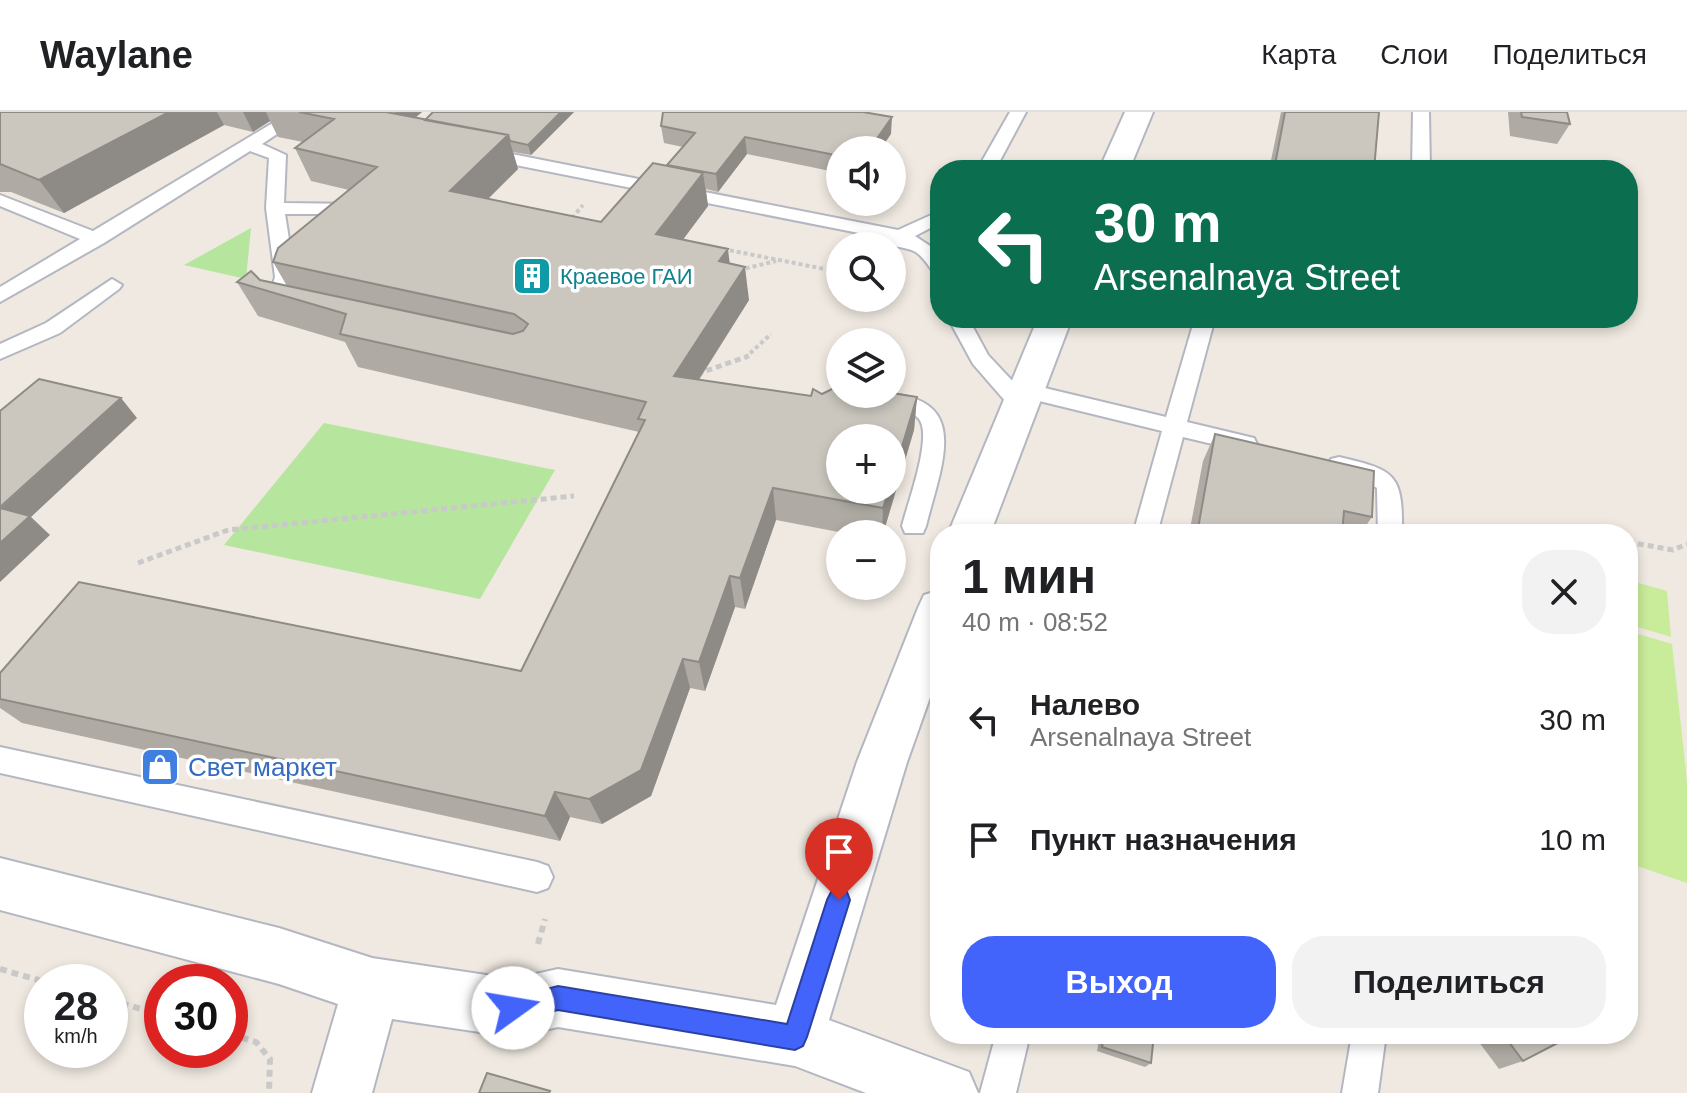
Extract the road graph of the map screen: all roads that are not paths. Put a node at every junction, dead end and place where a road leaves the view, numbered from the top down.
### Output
1 (1018, 112) edge
2 (1139, 112) edge
3 (1421, 112) edge
4 (303, 116) edge
5 (250, 145) junction
6 (468, 150) edge
7 (992, 160) edge
8 (1118, 160) edge
9 (1421, 160) edge
10 (0, 200) edge
11 (373, 206) edge
12 (275, 208) junction
13 (930, 221) edge
14 (881, 232) edge
15 (906, 233) edge
16 (97, 239) junction
17 (906, 239) edge
18 (930, 252) edge
19 (112, 285) dead end
20 (0, 296) edge
21 (311, 314) edge
22 (963, 328) edge
23 (1051, 328) edge
24 (1202, 328) edge
25 (0, 352) edge
26 (1024, 398) junction
27 (906, 404) edge
28 (1173, 426) junction
29 (1262, 447) edge
30 (1322, 461) edge
31 (973, 524) edge
32 (1148, 524) edge
33 (1390, 524) edge
34 (914, 526) dead end
35 (930, 635) edge
36 (0, 760) edge
37 (537, 877) dead end
38 (0, 884) edge
39 (372, 987) junction
40 (795, 1037) junction
41 (1010, 1044) edge
42 (1367, 1044) edge
43 (342, 1093) edge
44 (948, 1093) edge
45 (998, 1093) edge
46 (1360, 1093) edge

1 - 7 lane
2 - 8 street
3 - 9 lane
4 - 5 lane
5 - 12 lane
5 - 16 lane
6 - 14 lane
10 - 16 lane
11 - 12 lane
12 - 21 lane
13 - 15 lane
16 - 20 lane
17 - 18 lane
19 - 25 lane
22 - 26 lane
23 - 26 street
24 - 28 lane
26 - 28 lane
26 - 31 street
27 - 34 lane
28 - 29 lane
28 - 32 lane
30 - 33 lane
35 - 40 street
36 - 37 lane
38 - 39 street
39 - 40 street
39 - 43 street
40 - 44 street
41 - 45 lane
42 - 46 lane

